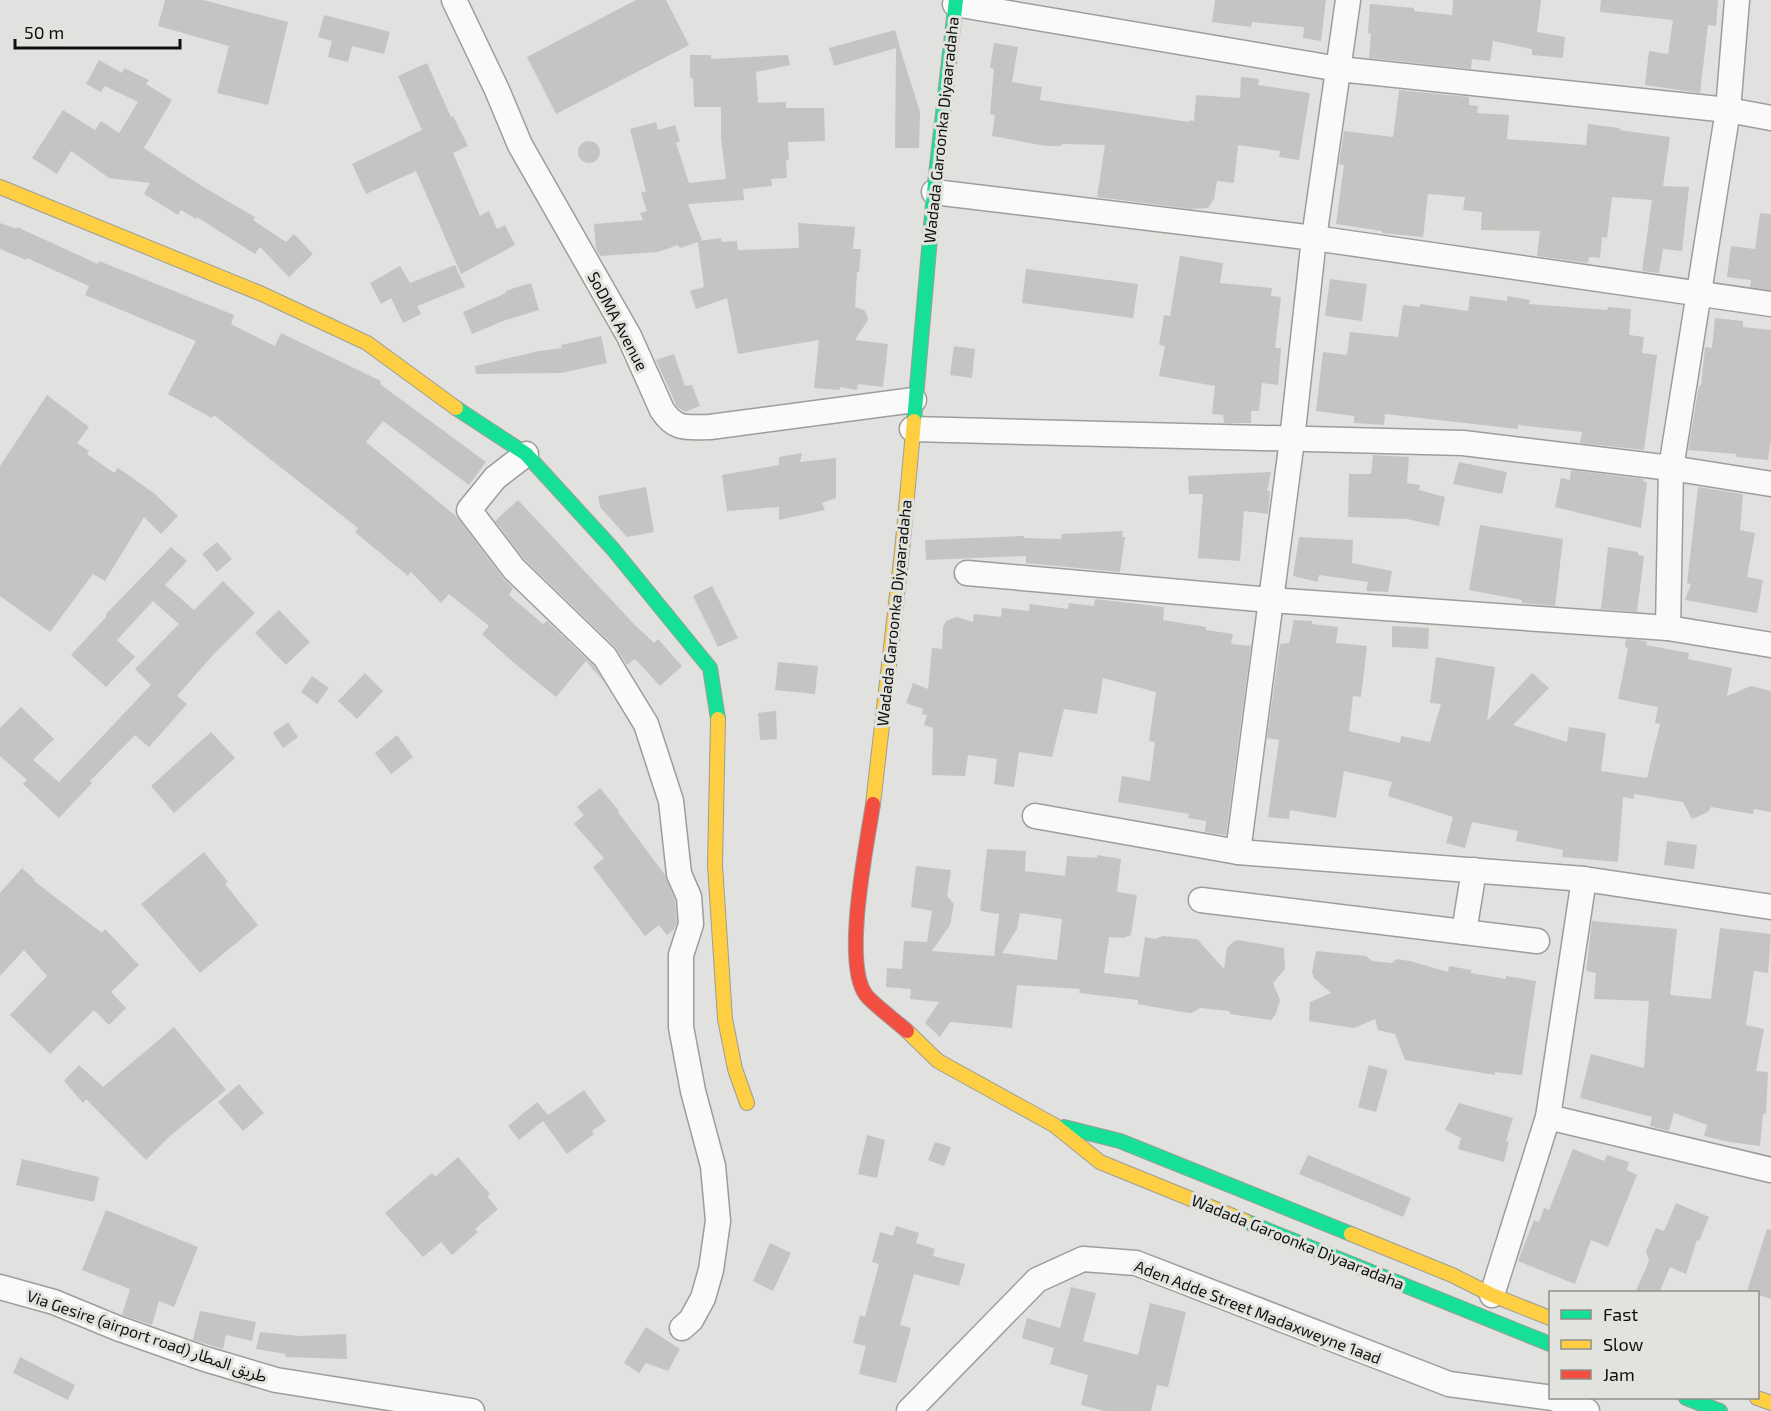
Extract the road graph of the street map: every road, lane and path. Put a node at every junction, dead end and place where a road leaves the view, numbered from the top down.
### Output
1 (454, 0) edge
2 (1348, 0) edge
3 (1737, 0) edge
4 (955, 2) edge
5 (1340, 69) junction
6 (1728, 110) junction
7 (1771, 118) edge
8 (0, 187) edge
9 (934, 192) junction
10 (1314, 238) junction
11 (1700, 294) junction
12 (1771, 304) edge
13 (914, 400) junction
14 (912, 429) junction
15 (1292, 440) junction
16 (526, 454) junction
17 (1671, 468) junction
18 (1771, 483) edge
19 (968, 573) dead end
20 (1270, 600) junction
21 (1668, 627) junction
22 (1771, 645) edge
23 (1035, 816) dead end
24 (1238, 852) junction
25 (1474, 870) junction
26 (1584, 879) junction
27 (1201, 900) dead end
28 (1771, 907) edge
29 (1464, 932) junction
30 (1537, 940) dead end
31 (747, 1103) dead end
32 (1548, 1117) junction
33 (1054, 1125) junction
34 (1771, 1170) edge
35 (0, 1287) edge
36 (1492, 1295) junction
37 (1549, 1317) edge
38 (682, 1328) dead end
39 (1549, 1343) edge
40 (1549, 1398) edge
41 (1555, 1399) edge
42 (1689, 1399) edge
43 (472, 1411) edge
44 (909, 1411) edge
45 (1587, 1411) edge
46 (1720, 1411) edge

1 - 13 street, SoDMA Avenue
2 - 5 street
3 - 6 street
4 - 5 street
4 - 9 main road, Wadada Garoonka Diyaaradaha
5 - 6 street
5 - 10 street
6 - 7 street
6 - 11 street
8 - 16 main road
9 - 10 street
9 - 13 main road, Wadada Garoonka Diyaaradaha
10 - 11 street
10 - 15 street
11 - 12 street
11 - 17 street
13 - 14 main road, Wadada Garoonka Diyaaradaha
14 - 15 street
14 - 33 main road, Wadada Garoonka Diyaaradaha
15 - 17 street
15 - 20 street
16 - 31 main road
16 - 38 street
17 - 18 street
17 - 21 street
19 - 20 street
20 - 21 street
20 - 24 street
21 - 22 street
23 - 24 street
24 - 25 street
25 - 26 street
25 - 29 street
26 - 28 street
26 - 32 street
27 - 29 street
29 - 30 street
32 - 34 street
32 - 36 street
33 - 36 main road, Wadada Garoonka Diyaaradaha
33 - 39 main road, Wadada Garoonka Diyaaradaha
35 - 43 street, Via Gesire (airport road) طريق المطار
36 - 37 main road, Wadada Garoonka Diyaaradaha
40 - 44 street, Aden Adde Street Madaxweyne 1aad
41 - 45 street, Aden Adde Street Madaxweyne 1aad
42 - 46 main road

